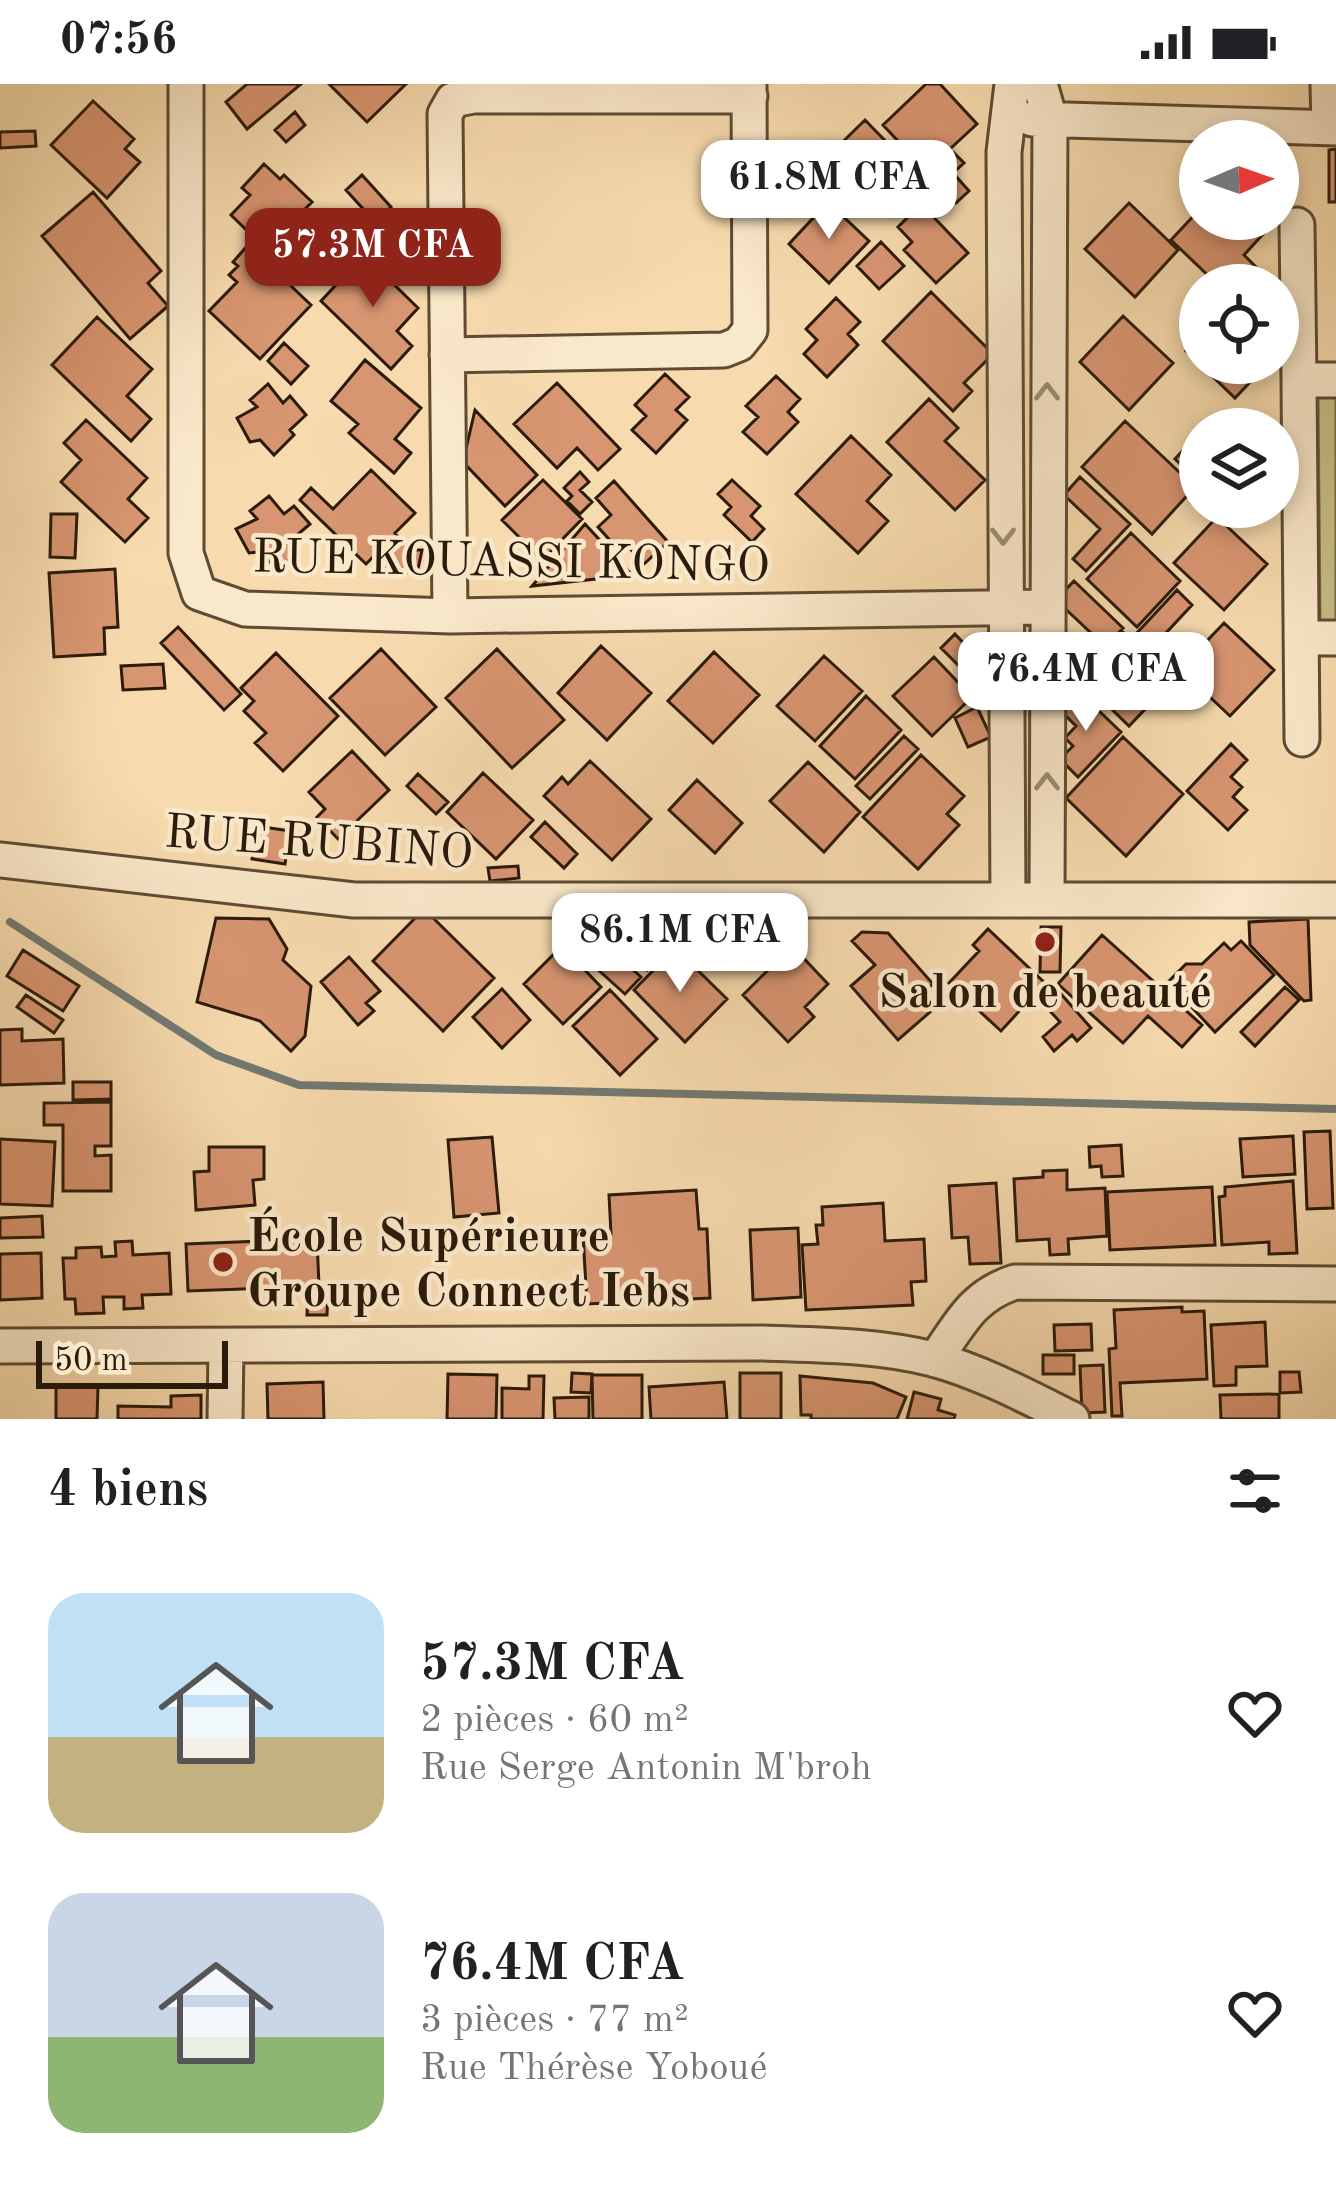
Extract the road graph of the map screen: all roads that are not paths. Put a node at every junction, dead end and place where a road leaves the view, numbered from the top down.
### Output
1 (186, 84) edge
2 (1012, 84) edge
3 (1040, 84) edge
4 (1328, 84) edge
5 (750, 90) edge
6 (1009, 119) junction
7 (1050, 119) junction
8 (1332, 128) edge
9 (447, 355) junction
10 (1299, 380) joint
11 (1336, 380) edge
12 (1046, 607) junction
13 (1003, 609) junction
14 (450, 616) junction
15 (1301, 638) junction
16 (1336, 638) edge
17 (1302, 739) dead end
18 (9, 862) edge
19 (1047, 899) junction
20 (1008, 900) junction
21 (1336, 900) edge
22 (1336, 1284) edge
23 (0, 1346) edge
24 (226, 1346) junction
25 (934, 1360) junction
26 (225, 1419) edge
27 (1072, 1419) edge

1 - 14 street, RUE KOUASSI KONGO
2 - 6 street
3 - 7 street
4 - 8 street
5 - 9 street
5 - 9 street
6 - 7 street
6 -> 13 street
7 - 8 street
12 -> 7 street
9 - 14 street
10 - 11 street
10 - 15 street
12 - 13 street, RUE KOUASSI KONGO
19 -> 12 street
13 - 14 street, RUE KOUASSI KONGO
13 - 20 street
15 - 16 street
15 - 17 street
18 - 20 street, RUE RUBINO
19 - 20 street, RUE RUBINO
19 - 21 street, RUE RUBINO
22 - 25 street
23 - 24 street
24 - 25 street
24 - 26 street
25 - 27 street

